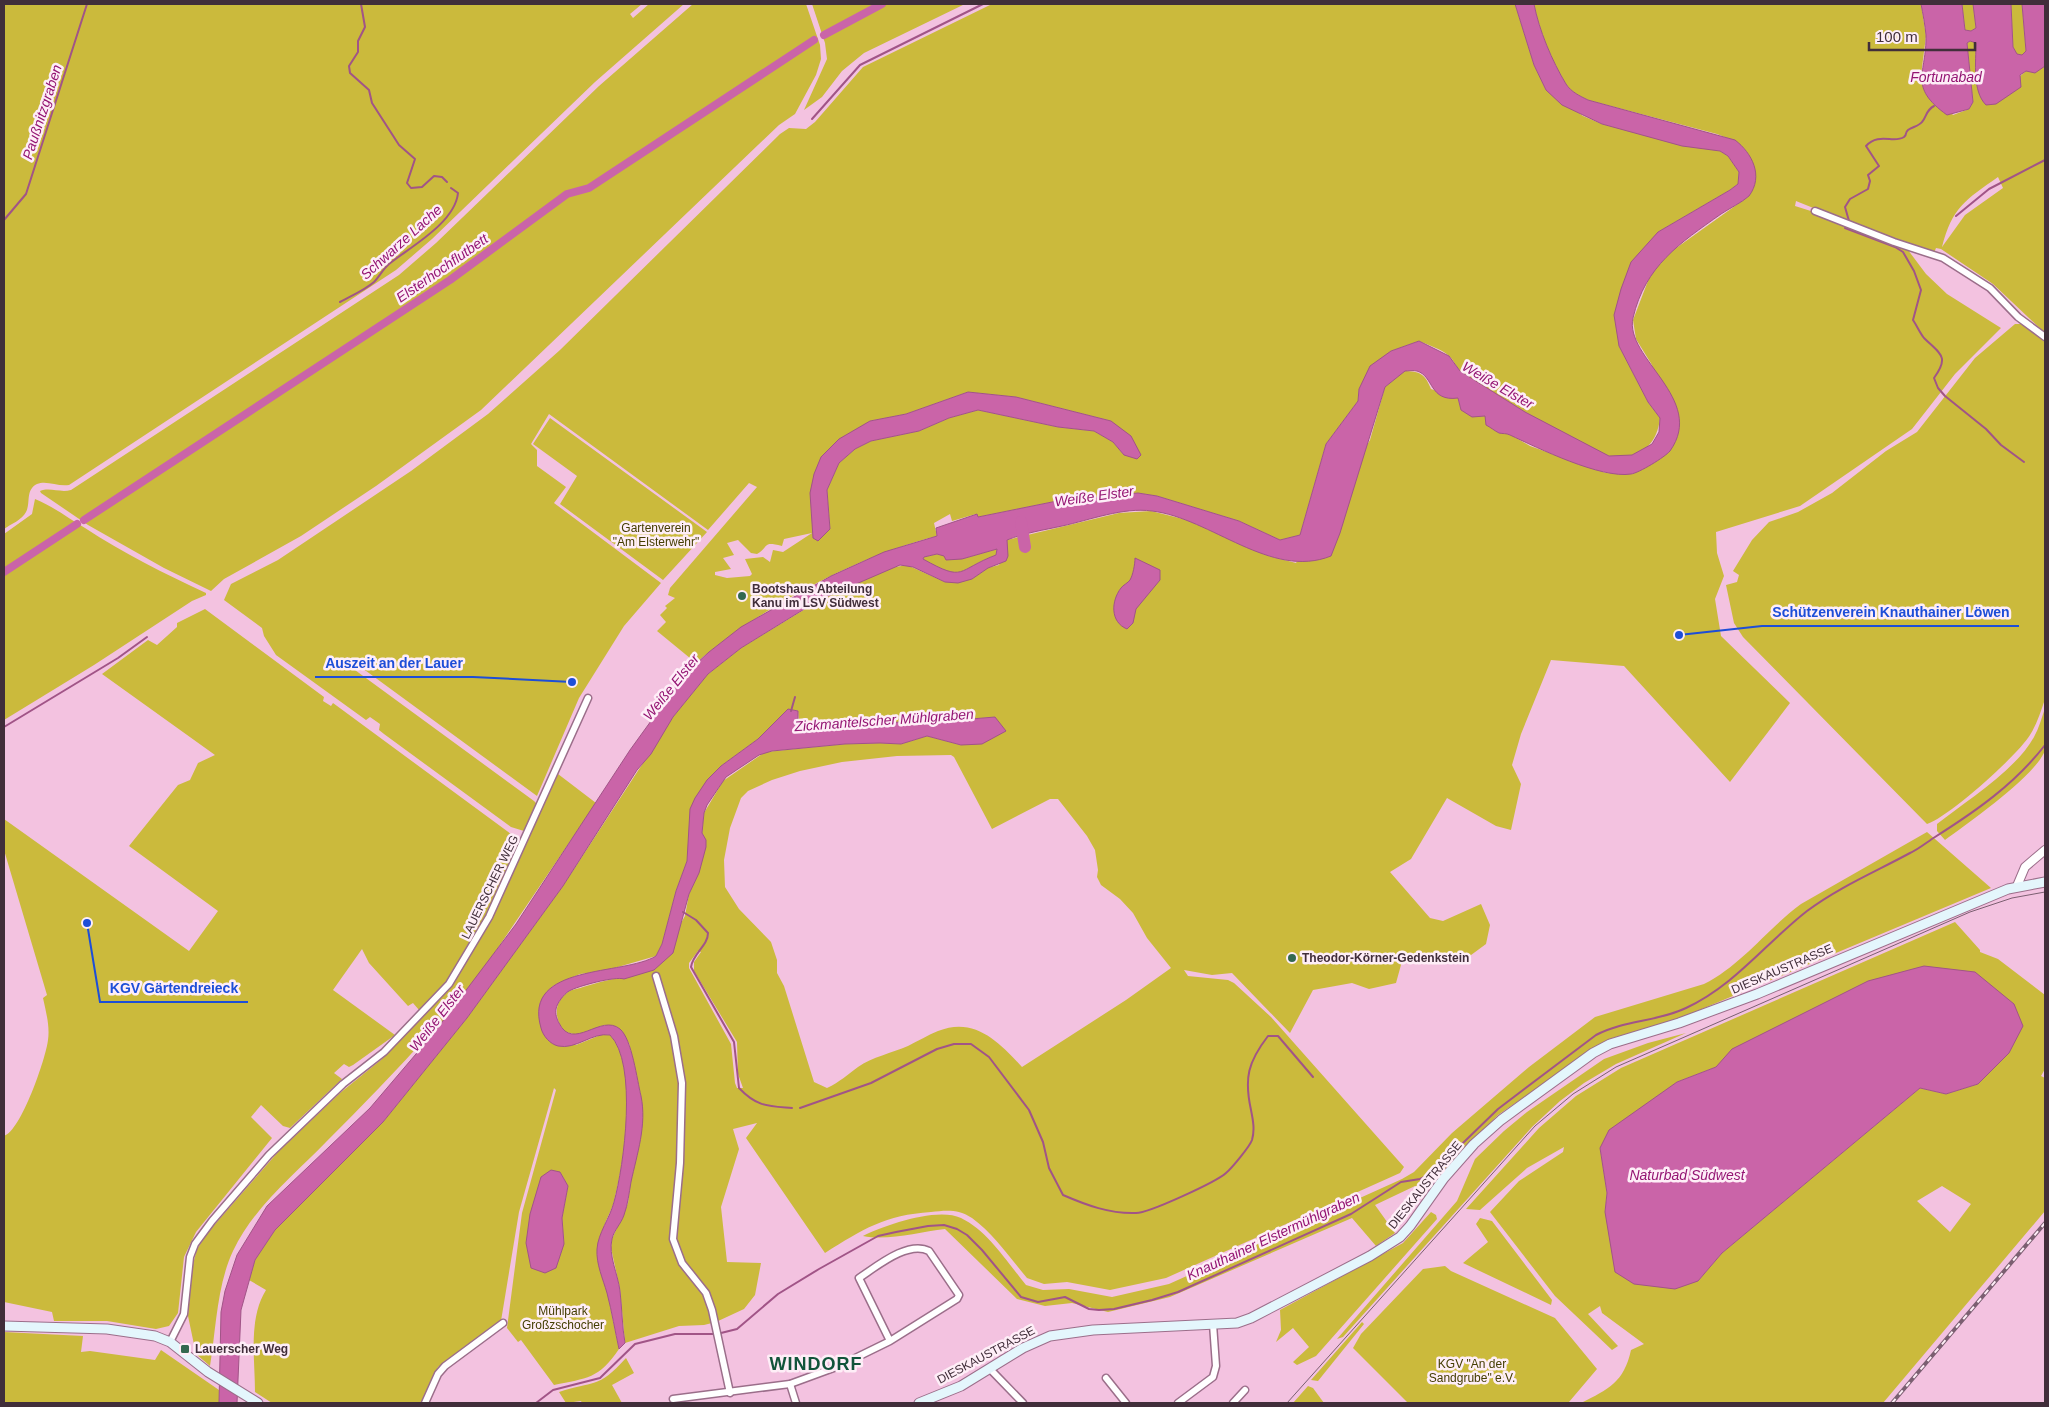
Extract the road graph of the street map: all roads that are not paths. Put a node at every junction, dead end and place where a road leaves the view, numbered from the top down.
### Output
1 (1815, 211) dead end
2 (2045, 337) edge
3 (588, 698) dead end
4 (2045, 850) edge
5 (2045, 882) edge
6 (2017, 886) junction
7 (656, 976) dead end
8 (503, 1323) dead end
9 (1213, 1324) junction
10 (4, 1326) edge
11 (890, 1341) junction
12 (170, 1342) junction
13 (990, 1369) junction
14 (1106, 1378) dead end
15 (790, 1384) junction
16 (1245, 1390) dead end
17 (730, 1393) junction
18 (674, 1399) dead end
19 (258, 1403) edge
20 (425, 1403) edge
21 (796, 1403) edge
22 (919, 1403) edge
23 (1023, 1403) edge
24 (1126, 1403) edge
25 (1178, 1403) edge
26 (1233, 1403) edge

1 - 2 street
3 - 12 street, LAUERSCHER WEG
4 - 6 street
5 - 6 main road, DIESKAUSTRASSE
6 - 9 main road, DIESKAUSTRASSE
7 - 17 street
8 - 20 street
9 - 13 main road, DIESKAUSTRASSE
9 - 25 street
10 - 12 main road
11 - 11 street
11 - 15 street
12 - 19 main road
13 - 22 main road, DIESKAUSTRASSE
13 - 23 street
14 - 24 street
15 - 17 street
15 - 21 street
16 - 26 street
17 - 18 street

